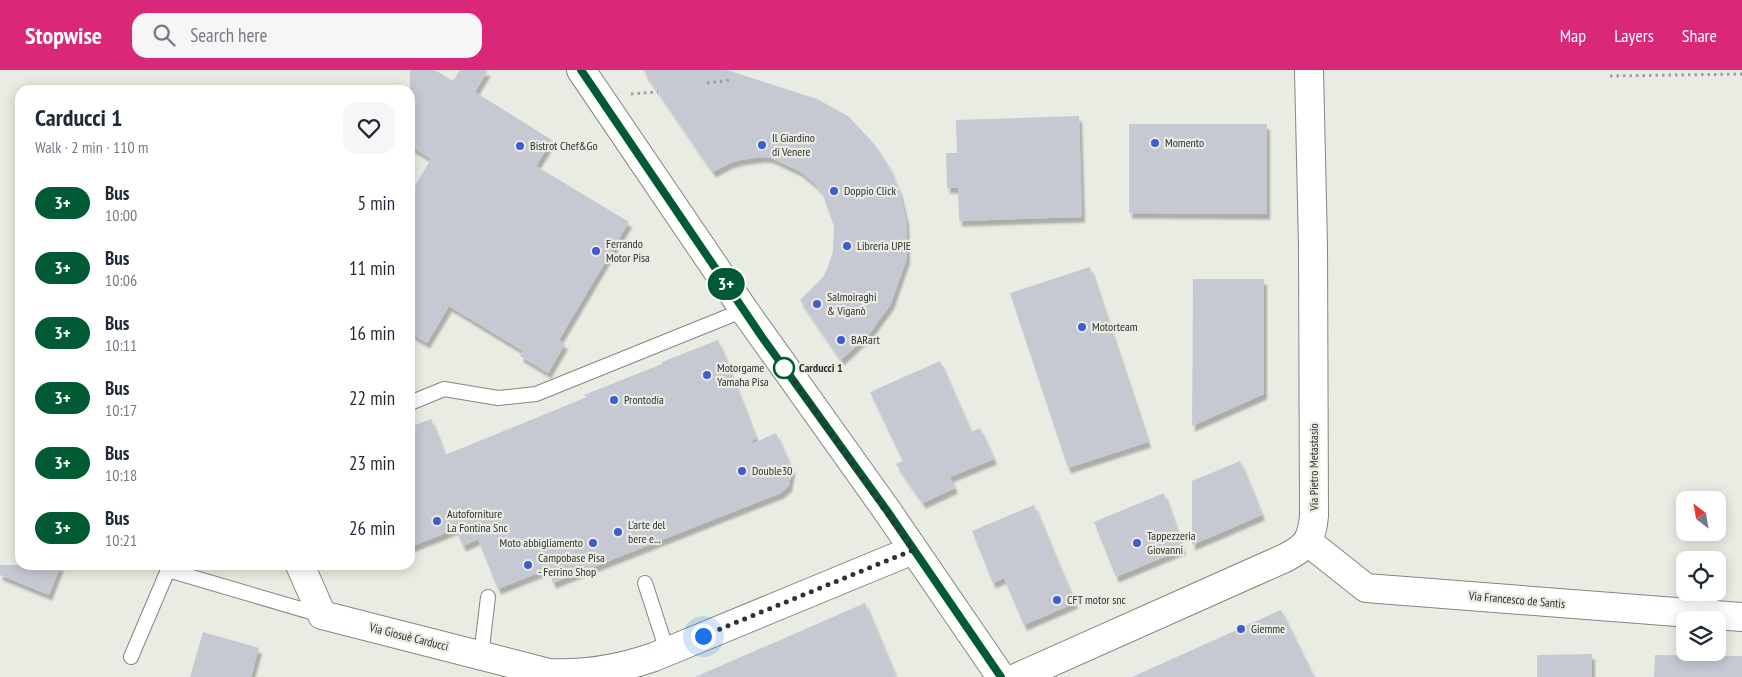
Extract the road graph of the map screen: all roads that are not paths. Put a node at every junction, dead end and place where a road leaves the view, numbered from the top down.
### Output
1 (580, 70) edge
2 (1310, 70) edge
3 (744, 310) junction
4 (415, 400) edge
5 (1308, 542) junction
6 (913, 550) junction
7 (302, 570) edge
8 (645, 582) dead end
9 (488, 597) dead end
10 (322, 615) junction
11 (1742, 617) edge
12 (667, 651) junction
13 (481, 656) junction
14 (130, 657) dead end
15 (548, 675) edge
16 (1001, 677) edge
17 (1018, 677) edge

1 - 3 street
2 - 5 street, Via Pietro Metastasio
3 - 4 lane
3 - 6 street
5 - 11 street, Via Francesco de Santis
5 - 17 street
6 - 12 street, Via Giosuè Carducci
6 - 16 street
7 - 10 street
8 - 12 lane
9 - 13 lane
10 - 13 street, Via Giosuè Carducci
10 - 14 lane
12 - 15 street, Via Giosuè Carducci
13 - 15 street, Via Giosuè Carducci

